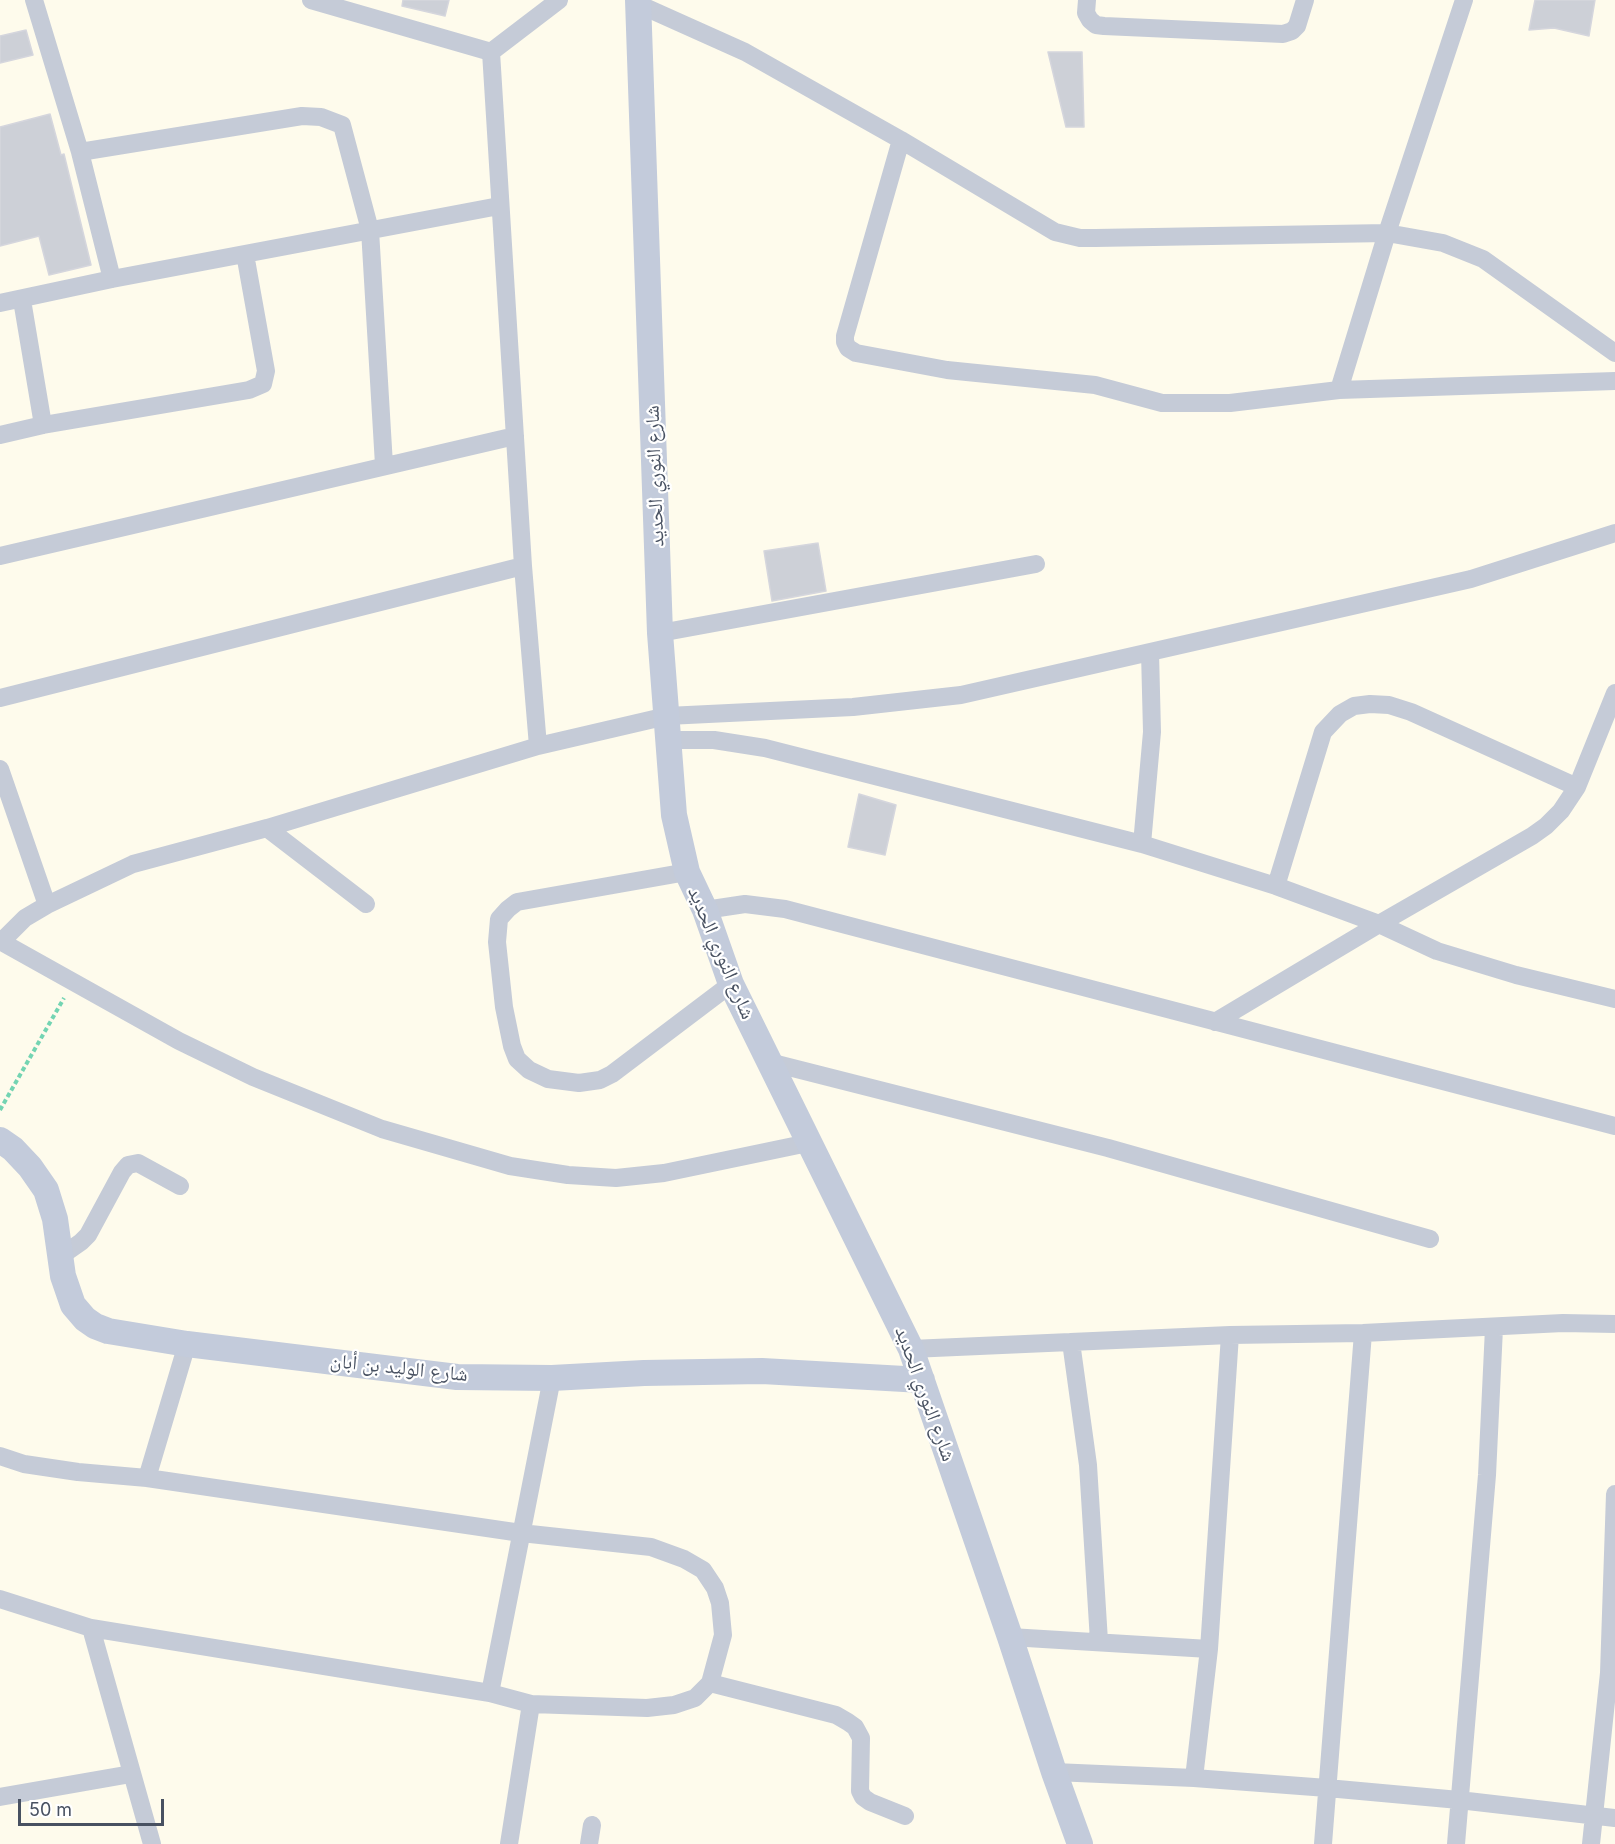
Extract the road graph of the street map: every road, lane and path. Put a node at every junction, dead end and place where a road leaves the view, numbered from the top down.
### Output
1 (34, 0) edge
2 (311, 0) edge
3 (559, 0) edge
4 (1087, 0) edge
5 (1305, 0) edge
6 (1464, 0) edge
7 (638, 2) edge
8 (491, 52) junction
9 (901, 140) junction
10 (80, 152) junction
11 (499, 206) junction
12 (370, 230) junction
13 (1387, 233) junction
14 (244, 254) junction
15 (112, 279) junction
16 (22, 300) junction
17 (0, 303) edge
18 (1615, 353) edge
19 (1615, 381) edge
20 (1340, 390) junction
21 (43, 425) junction
22 (0, 435) edge
23 (515, 436) junction
24 (384, 465) junction
25 (1615, 533) edge
26 (0, 555) edge
27 (1036, 564) dead end
28 (523, 566) junction
29 (660, 633) junction
30 (1150, 652) junction
31 (1615, 693) edge
32 (0, 698) edge
33 (668, 728) junction
34 (538, 746) junction
35 (0, 769) edge
36 (1577, 787) junction
37 (267, 828) junction
38 (1142, 844) junction
39 (687, 872) junction
40 (1276, 886) junction
41 (366, 904) dead end
42 (47, 905) junction
43 (705, 910) junction
44 (1379, 924) junction
45 (1, 941) edge
46 (74, 981) junction
47 (732, 984) junction
48 (1615, 999) edge
49 (1215, 1022) junction
50 (768, 1062) junction
51 (0, 1110) edge
52 (1615, 1126) edge
53 (0, 1140) edge
54 (808, 1143) junction
55 (180, 1186) dead end
56 (1430, 1239) dead end
57 (61, 1256) junction
58 (1615, 1324) edge
59 (1494, 1328) junction
60 (1363, 1333) junction
61 (1230, 1335) junction
62 (1071, 1342) junction
63 (186, 1344) junction
64 (911, 1349) junction
65 (552, 1378) junction
66 (922, 1380) junction
67 (0, 1456) edge
68 (147, 1478) junction
69 (1615, 1494) edge
70 (521, 1533) junction
71 (0, 1599) edge
72 (92, 1628) junction
73 (1010, 1637) junction
74 (1099, 1641) junction
75 (1209, 1649) junction
76 (1612, 1673) edge
77 (710, 1683) junction
78 (490, 1692) junction
79 (531, 1704) junction
80 (1054, 1772) junction
81 (131, 1774) junction
82 (1194, 1778) junction
83 (1327, 1788) junction
84 (0, 1797) edge
85 (1459, 1800) junction
86 (905, 1816) dead end
87 (1593, 1817) junction
88 (1615, 1818) edge
89 (592, 1825) dead end
90 (152, 1844) edge
91 (509, 1844) edge
92 (589, 1844) edge
93 (1080, 1844) edge
94 (1323, 1844) edge
95 (1456, 1844) edge
96 (1591, 1844) edge

1 - 10 street
2 - 8 street
3 - 8 street
4 - 5 street
6 - 13 street
7 - 9 street
7 - 29 street, شارع النوري الحديد
8 - 11 street
9 - 13 street
9 - 20 street
10 - 12 street
10 - 15 street
11 - 12 street
11 - 23 street
12 - 14 street
12 - 24 street
13 - 18 street
13 - 20 street
14 - 15 street
14 - 21 street
15 - 16 street
16 - 17 street
16 - 21 street
19 - 20 street
21 - 22 street
23 - 24 street
23 - 28 street
24 - 26 street
25 - 30 street
27 - 29 street
28 - 32 street
28 - 34 street
29 - 33 street, شارع النوري الحديد
30 - 33 street
30 - 38 street
31 - 36 street
33 - 34 street
33 - 38 street
33 - 39 street, شارع النوري الحديد
34 - 37 street
35 - 42 street
36 - 40 street
36 - 44 street
37 - 41 street
37 - 42 street
38 - 40 street
39 - 43 street, شارع النوري الحديد
39 - 47 street
40 - 44 street
42 - 45 street
43 - 47 street, شارع النوري الحديد
43 - 49 street
44 - 48 street
44 - 49 street
45 - 46 street
46 - 51 path
46 - 54 street
47 - 50 street, شارع النوري الحديد
49 - 52 street
50 - 54 street, شارع النوري الحديد
50 - 56 street
53 - 57 street, شارع الوليد بن أبان
54 - 64 street, شارع النوري الحديد
55 - 57 street
57 - 63 street, شارع الوليد بن أبان
58 - 59 street
59 - 60 street
59 - 85 street
60 - 61 street
60 - 83 street
61 - 62 street
61 - 75 street
62 - 64 street
62 - 74 street
63 - 65 street, شارع الوليد بن أبان
63 - 68 street
64 - 66 street, شارع النوري الحديد
65 - 66 street, شارع الوليد بن أبان
65 - 70 street
66 - 73 street, شارع النوري الحديد
67 - 68 street
68 - 70 street
69 - 76 street
70 - 77 street
70 - 78 street
71 - 72 street
72 - 78 street
72 - 81 street
73 - 74 street
73 - 80 street, شارع النوري الحديد
74 - 75 street
75 - 82 street
76 - 87 street
77 - 79 street
77 - 86 street
78 - 79 street
79 - 91 street
80 - 82 street
80 - 93 street, شارع النوري الحديد
81 - 84 street
81 - 90 street
82 - 83 street
83 - 85 street
83 - 94 street
85 - 87 street
85 - 95 street
87 - 88 street
87 - 96 street
89 - 92 street

